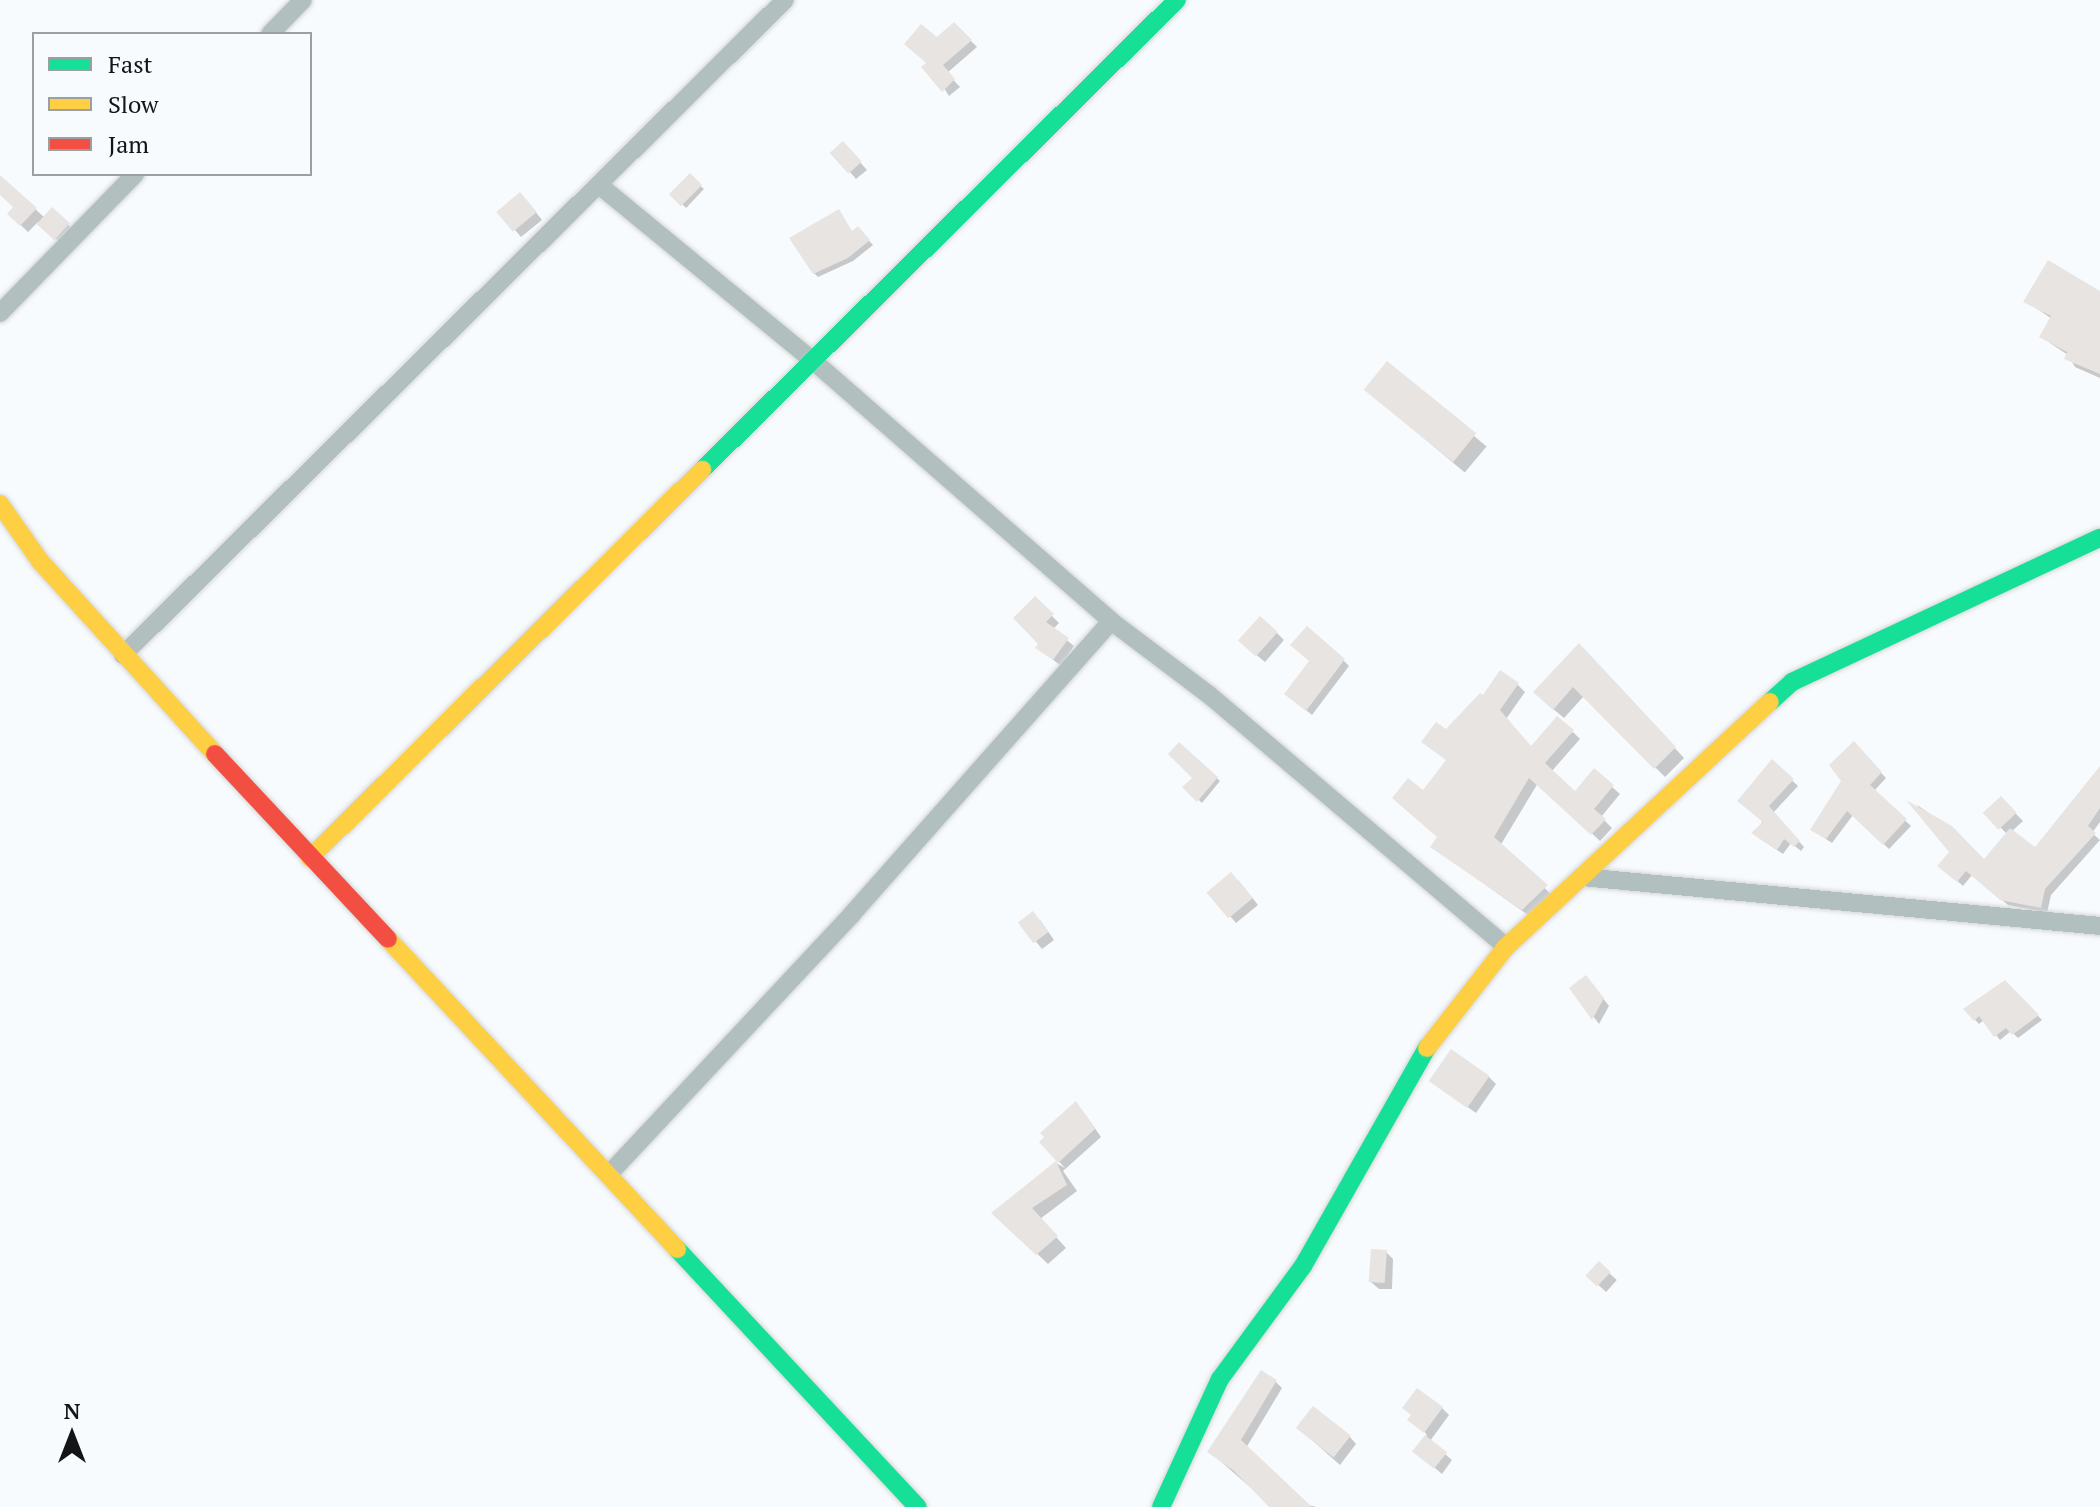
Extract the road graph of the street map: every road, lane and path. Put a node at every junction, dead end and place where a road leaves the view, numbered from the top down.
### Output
1 (303, 0) edge
2 (785, 0) edge
3 (1177, 0) edge
4 (272, 32) edge
5 (133, 176) edge
6 (599, 185) junction
7 (0, 313) edge
8 (811, 359) junction
9 (0, 504) edge
10 (2100, 538) edge
11 (1111, 621) junction
12 (123, 655) junction
13 (310, 858) junction
14 (1582, 877) junction
15 (2100, 926) edge
16 (1506, 947) junction
17 (609, 1174) junction
18 (918, 1507) edge
19 (1161, 1507) edge

1 - 4 street
2 - 6 street
3 - 8 street
5 - 7 street
6 - 8 street
6 - 12 street
8 - 11 street
8 - 13 street
9 - 12 street
10 - 14 street
11 - 16 street
11 - 17 street
12 - 13 street
13 - 17 street
14 - 15 street
14 - 16 street
16 - 19 street
17 - 18 street

